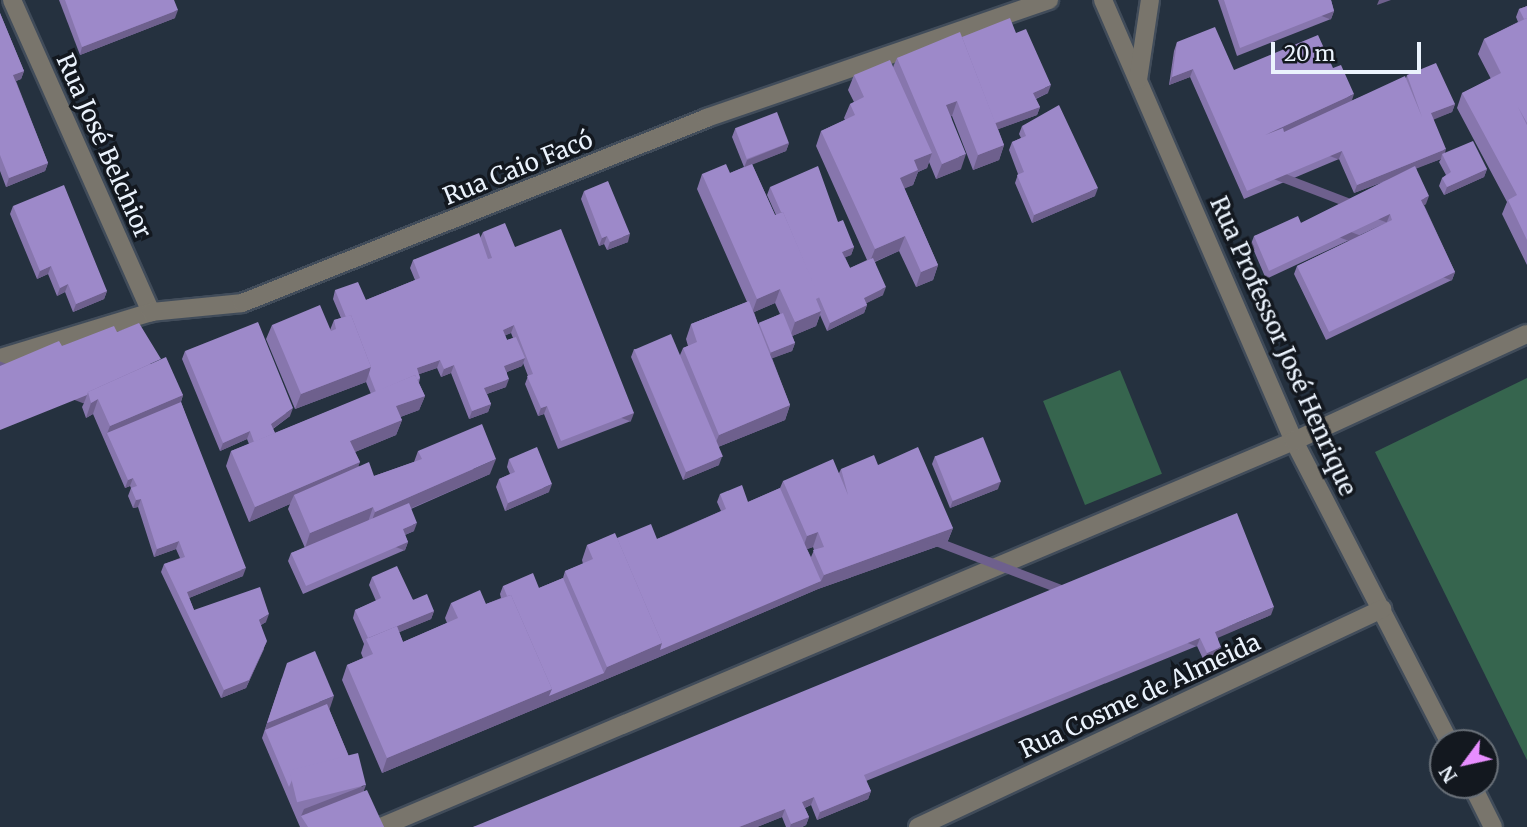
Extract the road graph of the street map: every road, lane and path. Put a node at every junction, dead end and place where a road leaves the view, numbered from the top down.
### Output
1 (12, 0) edge
2 (1049, 0) edge
3 (1103, 0) edge
4 (1150, 0) edge
5 (1138, 81) junction
6 (151, 312) junction
7 (1527, 334) edge
8 (0, 358) edge
9 (1294, 441) junction
10 (1382, 609) junction
11 (1443, 729) edge
12 (1479, 799) edge
13 (381, 827) edge
14 (918, 827) edge
15 (1493, 827) edge

1 - 6 street, Rua José Belchior
2 - 6 street, Rua Caio Facó
3 - 5 street, Rua Professor José Henrique
4 - 5 street
5 - 9 street, Rua Professor José Henrique
6 - 8 street, Rua Caio Facó
7 - 9 street
9 - 10 street, Rua Professor José Henrique
9 - 13 street
10 - 11 street, Rua Professor José Henrique
10 - 14 street, Rua Cosme de Almeida
12 - 15 street

